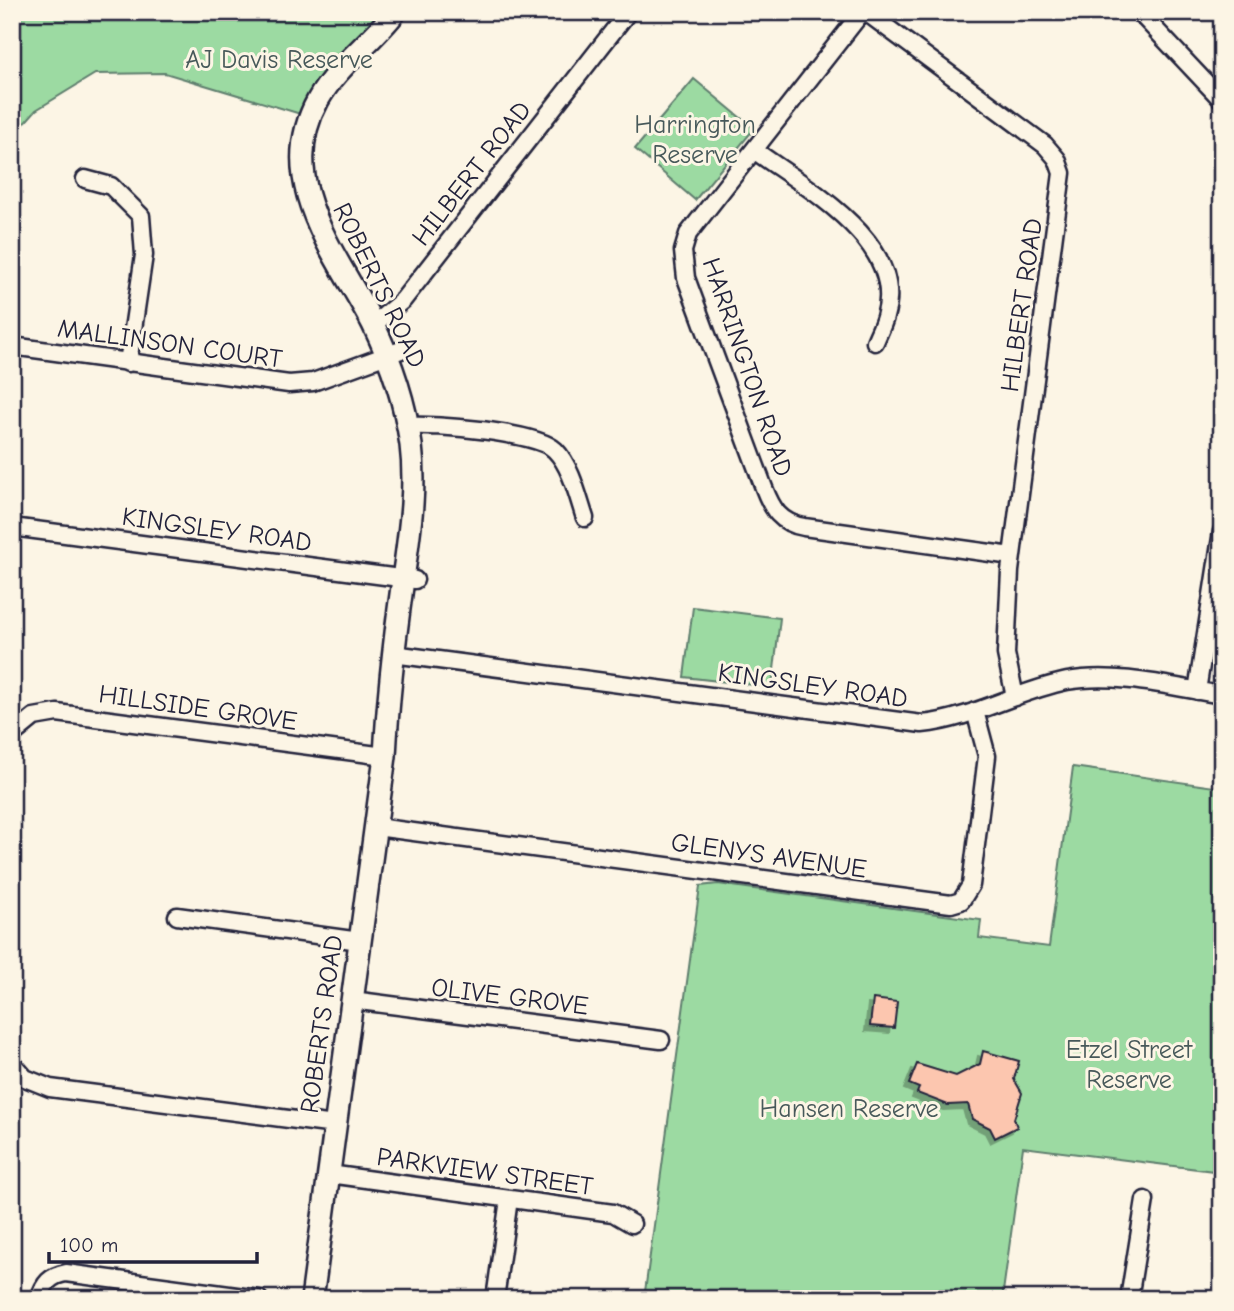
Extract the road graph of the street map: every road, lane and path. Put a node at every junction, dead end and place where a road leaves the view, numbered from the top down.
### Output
1 (394, 12) edge
2 (628, 12) edge
3 (864, 12) edge
4 (1139, 12) edge
5 (1222, 100) edge
6 (754, 150) junction
7 (85, 179) dead end
8 (379, 322) junction
9 (874, 342) dead end
10 (12, 346) edge
11 (394, 352) junction
12 (128, 363) junction
13 (415, 425) junction
14 (585, 518) dead end
15 (12, 527) edge
16 (1222, 531) edge
17 (1012, 556) junction
18 (409, 579) junction
19 (399, 655) junction
20 (1197, 691) junction
21 (1222, 695) edge
22 (1015, 697) junction
23 (975, 711) junction
24 (12, 735) edge
25 (385, 756) junction
26 (376, 827) junction
27 (177, 916) dead end
28 (360, 941) junction
29 (352, 1000) junction
30 (661, 1040) dead end
31 (12, 1063) edge
32 (335, 1125) junction
33 (329, 1174) junction
34 (509, 1199) junction
35 (1145, 1200) dead end
36 (632, 1224) dead end
37 (39, 1299) edge
38 (259, 1299) edge
39 (312, 1299) edge
40 (495, 1299) edge
41 (1129, 1299) edge

1 - 8 street, ROBERTS ROAD
2 - 8 street, HILBERT ROAD
3 - 6 street, HARRINGTON ROAD
3 - 17 street, HILBERT ROAD
4 - 5 street
6 - 9 street
6 - 17 street, HARRINGTON ROAD
7 - 12 street
8 - 11 street, ROBERTS ROAD
10 - 12 street, MALLINSON COURT
11 - 12 street, MALLINSON COURT
11 - 13 street, ROBERTS ROAD
13 - 14 street
13 - 18 street, ROBERTS ROAD
15 - 18 street, KINGSLEY ROAD
16 - 20 street
17 - 22 street, HILBERT ROAD
18 - 19 street, ROBERTS ROAD
19 - 23 street, KINGSLEY ROAD
19 - 25 street, ROBERTS ROAD
20 - 21 street, KINGSLEY ROAD
20 - 22 street, KINGSLEY ROAD
22 - 23 street, KINGSLEY ROAD
23 - 26 street, GLENYS AVENUE
24 - 25 street, HILLSIDE GROVE
25 - 26 street, ROBERTS ROAD
26 - 28 street, ROBERTS ROAD
27 - 28 street
28 - 29 street, ROBERTS ROAD
29 - 30 street, OLIVE GROVE
29 - 32 street, ROBERTS ROAD
31 - 32 street
32 - 33 street, ROBERTS ROAD
33 - 34 street, PARKVIEW STREET
33 - 39 street, ROBERTS ROAD
34 - 36 street, PARKVIEW STREET
34 - 40 street
35 - 41 street
37 - 38 street

